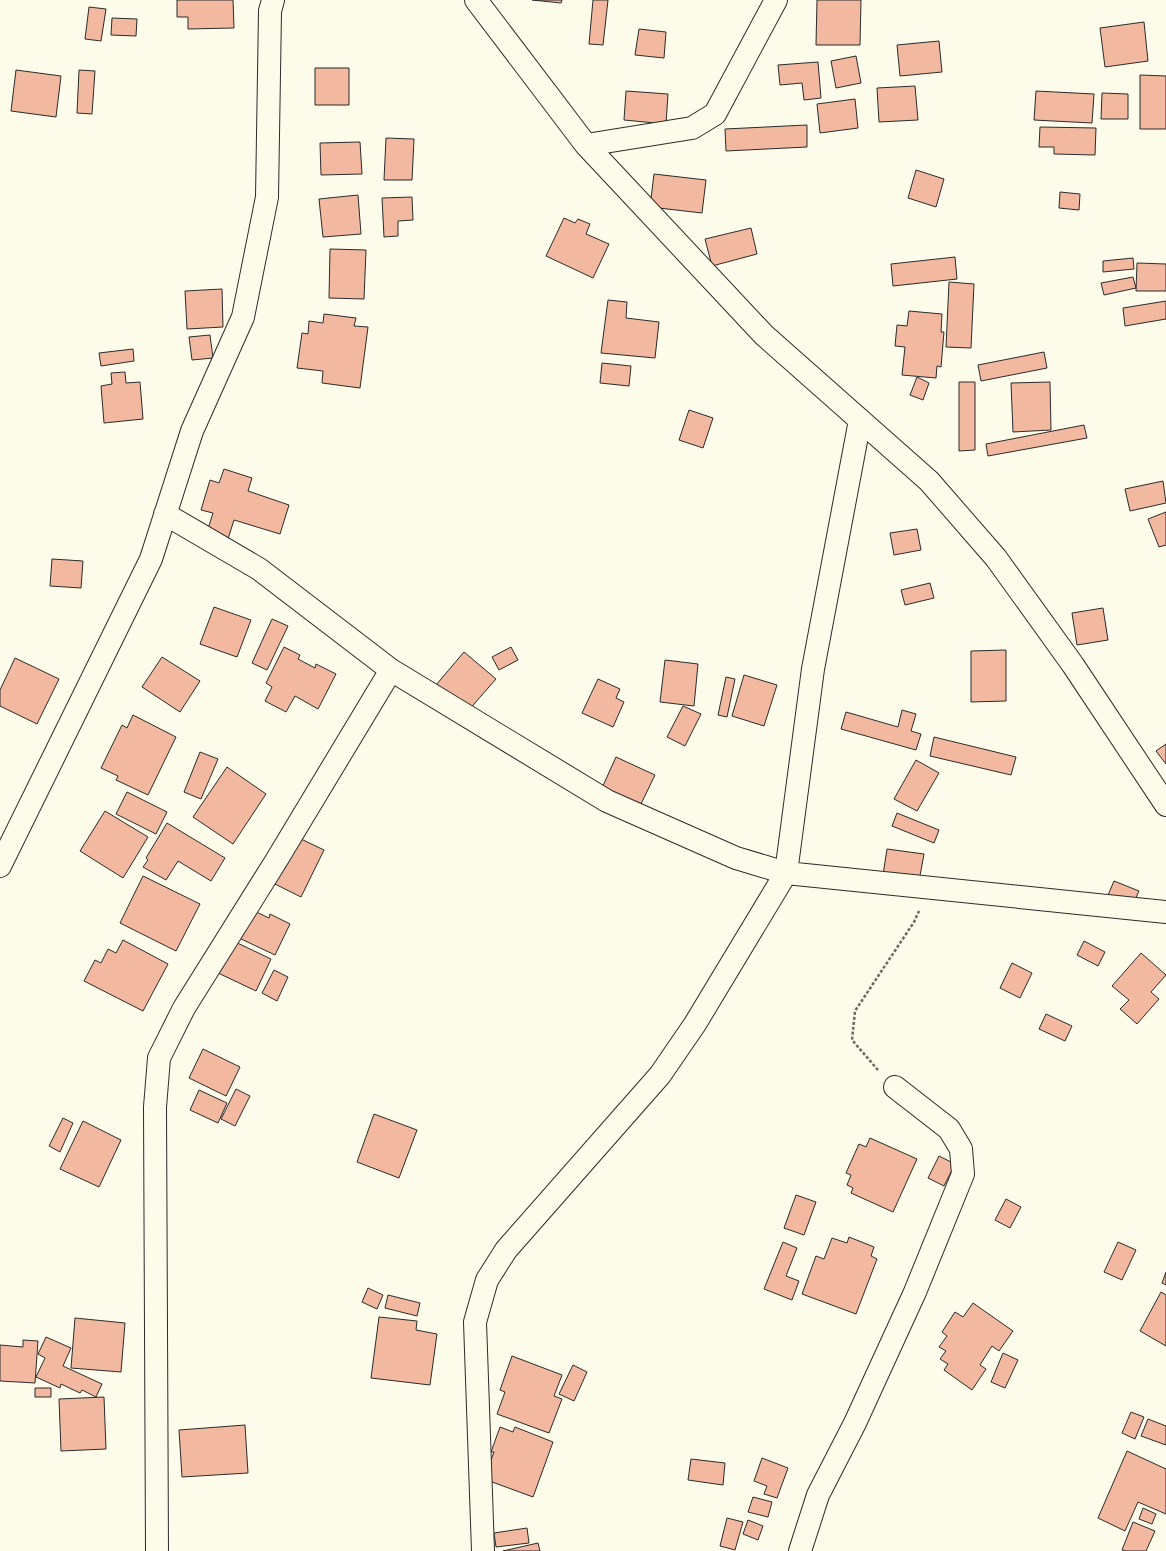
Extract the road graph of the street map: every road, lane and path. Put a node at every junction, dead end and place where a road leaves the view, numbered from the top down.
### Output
1 (273, 0) edge
2 (476, 0) edge
3 (776, 0) edge
4 (586, 145) junction
5 (860, 420) junction
6 (166, 514) junction
7 (391, 670) junction
8 (1166, 805) edge
9 (0, 866) edge
10 (786, 873) junction
11 (931, 887) junction
12 (1166, 912) edge
13 (895, 1087) joint
14 (157, 1551) edge
15 (483, 1551) edge
16 (800, 1551) edge

1 - 6 street
2 - 4 street
3 - 4 street
4 - 5 street
5 - 8 street
5 - 10 street
6 - 7 street
6 - 9 street
7 - 10 street
7 - 14 street
10 - 11 street
10 - 15 street
11 - 12 street
11 - 13 path
13 - 16 street

